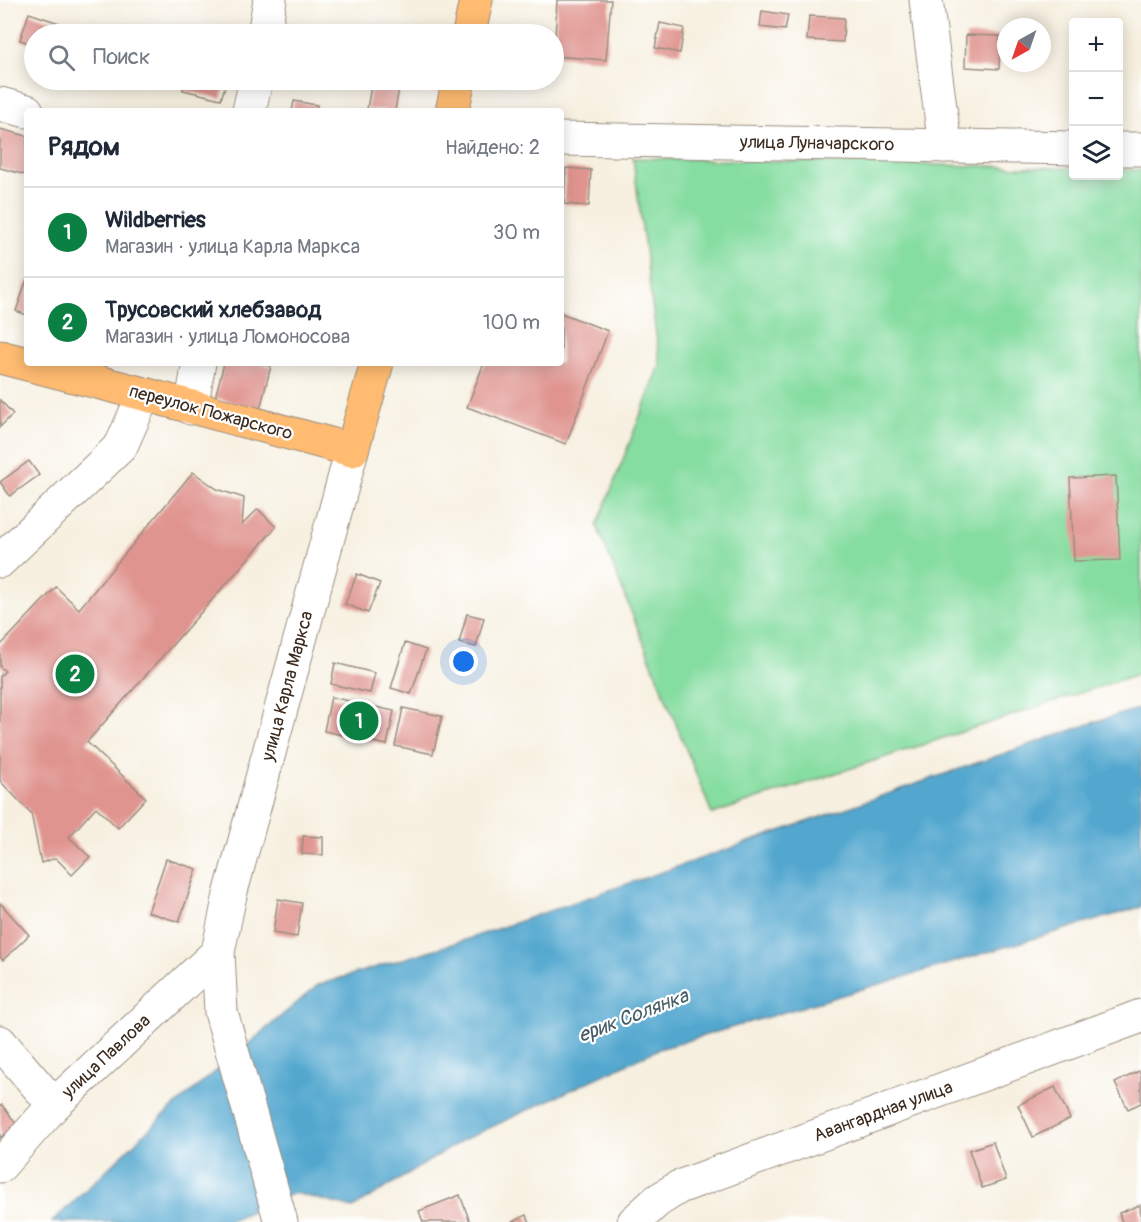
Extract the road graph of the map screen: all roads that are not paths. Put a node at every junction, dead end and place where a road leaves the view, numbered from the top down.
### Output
1 (270, 0) edge
2 (476, 0) edge
3 (926, 0) edge
4 (266, 24) edge
5 (471, 24) edge
6 (254, 90) edge
7 (457, 90) edge
8 (0, 104) edge
9 (250, 108) edge
10 (453, 108) edge
11 (24, 110) edge
12 (564, 139) edge
13 (945, 146) junction
14 (1069, 148) edge
15 (1123, 149) edge
16 (1141, 149) edge
17 (0, 357) edge
18 (24, 363) edge
19 (35, 366) edge
20 (198, 366) edge
21 (376, 366) edge
22 (144, 394) junction
23 (191, 408) junction
24 (352, 450) junction
25 (0, 561) edge
26 (218, 952) junction
27 (1141, 1016) edge
28 (0, 1042) edge
29 (54, 1105) junction
30 (0, 1166) edge
31 (280, 1222) edge
32 (634, 1222) edge

1 - 4 street
2 - 5 main road
3 - 13 street
6 - 9 street
7 - 10 main road
8 - 11 street
12 - 13 street, улица Луначарского
13 - 14 street, улица Луначарского
15 - 16 street
17 - 18 main road, переулок Пожарского
19 - 22 main road, переулок Пожарского
20 - 23 street
21 - 24 main road, улица Карла Маркса
22 - 23 main road, переулок Пожарского
22 - 25 street
23 - 24 main road, переулок Пожарского
24 - 26 street, улица Карла Маркса
26 - 29 street, улица Павлова
26 - 31 street, улица Карла Маркса
27 - 32 street, Авангардная улица
28 - 29 street
29 - 30 street, улица Павлова

